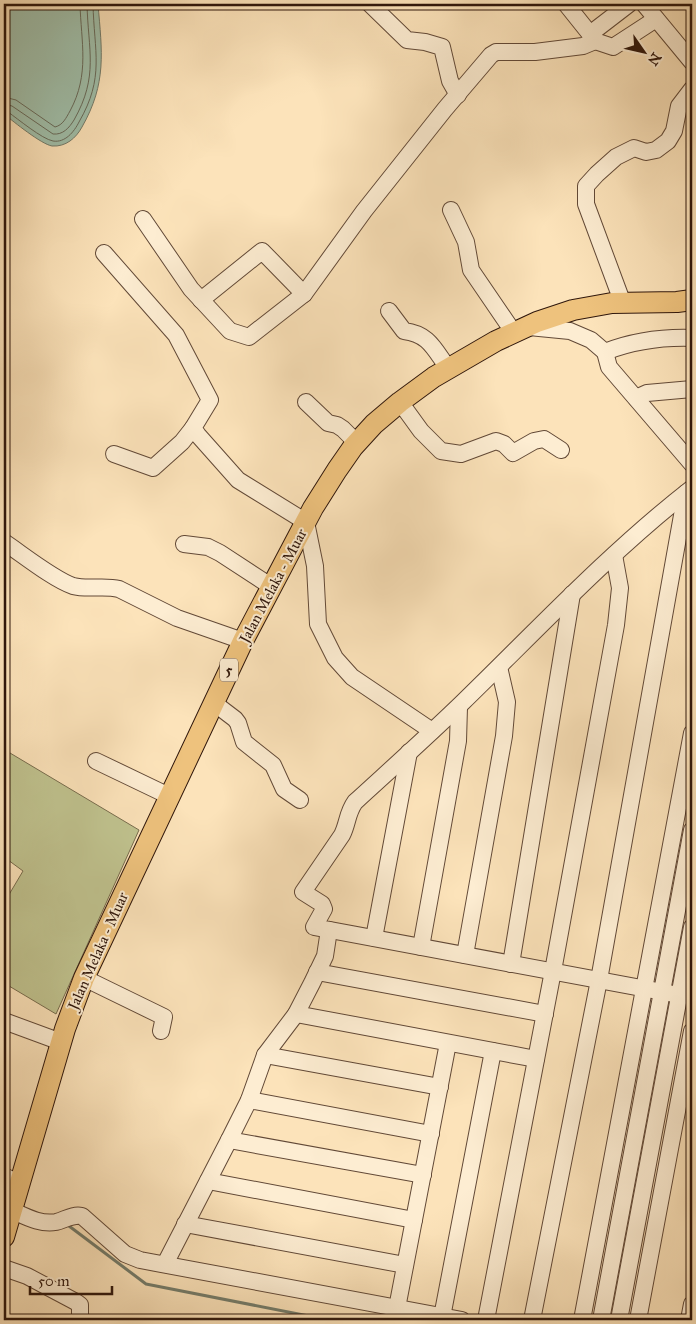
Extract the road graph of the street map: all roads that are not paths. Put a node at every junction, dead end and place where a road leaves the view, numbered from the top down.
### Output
1 (370, 4) edge
2 (566, 4) edge
3 (629, 4) edge
4 (644, 4) edge
5 (656, 18) junction
6 (592, 37) junction
7 (692, 62) edge
8 (692, 89) edge
9 (458, 95) junction
10 (451, 210) dead end
11 (143, 219) dead end
12 (104, 253) dead end
13 (692, 289) edge
14 (304, 294) junction
15 (201, 300) junction
16 (617, 302) junction
17 (687, 303) edge
18 (389, 311) dead end
19 (520, 329) junction
20 (692, 338) edge
21 (605, 352) junction
22 (448, 368) junction
23 (692, 389) edge
24 (636, 398) junction
25 (306, 402) dead end
26 (400, 402) junction
27 (193, 428) junction
28 (357, 443) junction
29 (561, 450) dead end
30 (114, 454) dead end
31 (692, 464) edge
32 (689, 490) edge
33 (306, 522) junction
34 (4, 542) edge
35 (184, 544) dead end
36 (614, 555) junction
37 (272, 587) junction
38 (572, 594) junction
39 (243, 641) junction
40 (498, 667) junction
41 (214, 703) junction
42 (459, 707) junction
43 (432, 731) junction
44 (692, 732) edge
45 (409, 752) junction
46 (96, 761) dead end
47 (170, 796) junction
48 (300, 800) dead end
49 (692, 830) edge
50 (692, 927) edge
51 (322, 928) junction
52 (374, 938) junction
53 (421, 947) junction
54 (465, 955) junction
55 (511, 964) junction
56 (317, 972) junction
57 (553, 972) junction
58 (84, 978) junction
59 (599, 980) junction
60 (645, 988) junction
61 (662, 992) junction
62 (679, 995) junction
63 (296, 1014) junction
64 (545, 1014) junction
65 (4, 1021) edge
66 (160, 1031) dead end
67 (692, 1031) edge
68 (60, 1042) junction
69 (448, 1042) junction
70 (493, 1051) junction
71 (265, 1055) junction
72 (536, 1059) junction
73 (440, 1087) junction
74 (249, 1100) junction
75 (686, 1101) edge
76 (431, 1134) junction
77 (230, 1140) junction
78 (423, 1176) junction
79 (11, 1180) edge
80 (208, 1180) junction
81 (11, 1210) junction
82 (414, 1220) junction
83 (185, 1224) junction
84 (4, 1237) edge
85 (164, 1264) junction
86 (405, 1265) junction
87 (4, 1268) edge
88 (692, 1304) edge
89 (397, 1308) junction
90 (442, 1316) junction
91 (82, 1320) edge
92 (462, 1320) edge
93 (486, 1320) edge
94 (532, 1320) edge
95 (582, 1320) edge
96 (601, 1320) edge
97 (619, 1320) edge
98 (638, 1320) edge
99 (689, 1320) edge

1 - 9 street
2 - 6 street
3 - 6 street
4 - 5 street
5 - 6 street
5 - 7 street
6 - 9 street
8 - 16 street
9 - 14 street
10 - 19 street
11 - 15 street
12 - 27 street
13 - 16 main road
14 - 15 street
14 - 15 street
16 - 17 main road, Jalan Melaka - Muar / 5
16 - 19 main road, Jalan Melaka - Muar / 5
18 - 22 street
19 - 21 street
19 - 22 main road, Jalan Melaka - Muar / 5
20 - 21 street
21 - 24 street
22 - 26 main road, Jalan Melaka - Muar / 5
23 - 24 street
24 - 31 street
25 - 28 street
26 - 28 main road, Jalan Melaka - Muar / 5
26 - 29 street
27 - 30 street
27 - 33 street
28 - 33 main road, Jalan Melaka - Muar / 5
32 - 36 street
32 - 59 street
33 - 37 main road, Jalan Melaka - Muar / 5
33 - 43 street
34 - 39 street
35 - 37 street
36 - 38 street
36 - 57 street
37 - 39 main road, Jalan Melaka - Muar / 5
38 - 40 street
38 - 55 street
39 - 41 main road, Jalan Melaka - Muar / 5
40 - 42 street
40 - 54 street
41 - 47 main road, Jalan Melaka - Muar / 5
41 - 48 street
42 - 43 street
42 - 53 street
43 - 45 street
44 - 60 street
45 - 51 street
45 - 52 street
46 - 47 street
47 - 58 main road, Jalan Melaka - Muar / 5
49 - 61 street
50 - 62 street
51 - 52 street
51 - 56 street
52 - 53 street
53 - 54 street
54 - 55 street
55 - 57 street
56 - 63 street
56 - 64 street
57 - 59 street
57 - 64 street
58 - 66 street
58 - 68 main road, Jalan Melaka - Muar / 5
59 - 60 street
59 - 94 street
60 - 61 street
60 - 95 street
61 - 62 street
61 - 96 street
62 - 97 street
63 - 69 street
63 - 71 street
64 - 72 street
65 - 68 street
67 - 75 street
68 - 79 main road, Jalan Melaka - Muar / 5
69 - 70 street
69 - 73 street
70 - 72 street
70 - 90 street
71 - 73 street
71 - 74 street
72 - 93 street
73 - 76 street
74 - 76 street
74 - 77 street
75 - 98 street
76 - 78 street
77 - 78 street
77 - 80 street
78 - 82 street
79 - 81 main road, Jalan Melaka - Muar / 5
80 - 82 street
80 - 83 street
81 - 84 main road, Jalan Melaka - Muar / 5
81 - 85 street
82 - 86 street
83 - 85 street
83 - 86 street
85 - 89 street
86 - 89 street
87 - 91 street
88 - 99 street
89 - 90 street
90 - 92 street

